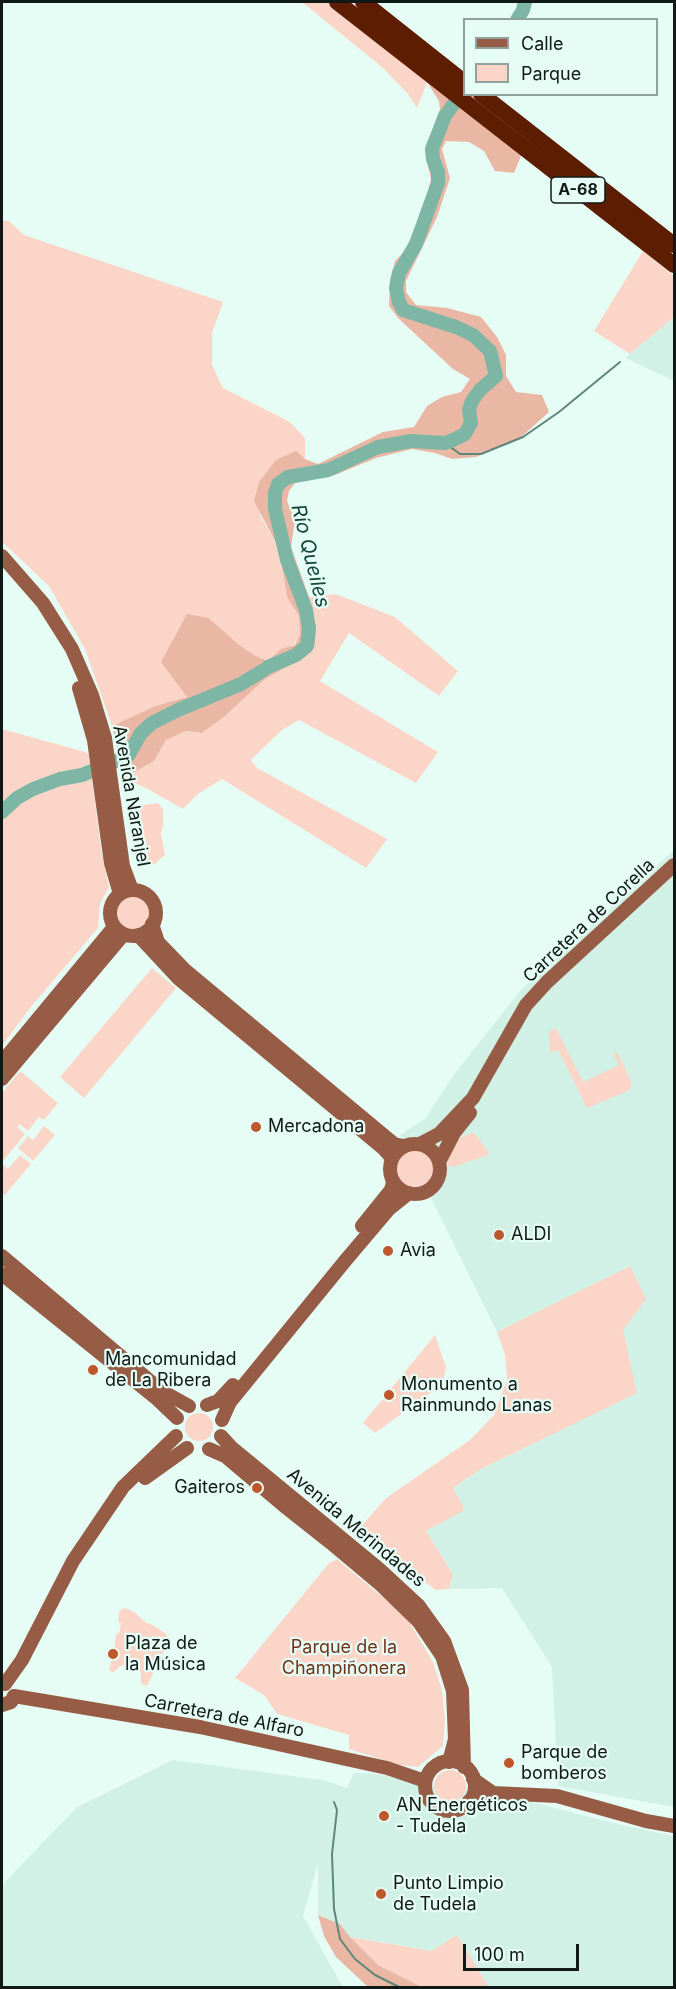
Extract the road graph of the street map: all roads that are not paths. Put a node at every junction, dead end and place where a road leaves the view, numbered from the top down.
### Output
1 (337, 2) edge
2 (363, 2) edge
3 (435, 68) junction
4 (463, 81) edge
5 (463, 88) edge
6 (485, 104) edge
7 (675, 245) edge
8 (675, 265) edge
9 (2, 556) edge
10 (2, 569) edge
11 (100, 741) junction
12 (675, 864) edge
13 (675, 874) edge
14 (126, 892) junction
15 (152, 924) junction
16 (125, 932) junction
17 (2, 1062) edge
18 (2, 1079) edge
19 (420, 1144) junction
20 (403, 1146) junction
21 (392, 1158) junction
22 (439, 1162) junction
23 (393, 1182) junction
24 (409, 1193) junction
25 (2, 1256) edge
26 (2, 1274) edge
27 (207, 1405) junction
28 (189, 1406) junction
29 (177, 1418) junction
30 (222, 1420) junction
31 (176, 1436) junction
32 (221, 1436) junction
33 (187, 1448) junction
34 (209, 1449) junction
35 (8, 1688) edge
36 (2, 1705) edge
37 (449, 1762) junction
38 (465, 1767) junction
39 (473, 1779) junction
40 (425, 1781) junction
41 (470, 1801) junction
42 (675, 1828) edge

1 - 3 highway, A-68
2 - 3 highway, A-68
3 - 4 highway, A-68
3 - 5 highway, A-68
6 - 7 highway, A-68
6 - 8 highway, A-68
9 - 11 main road, Avenida Naranjel
10 - 11 main road, Avenida Naranjel
11 - 14 main road, Avenida Naranjel
12 - 19 main road, Carretera de Corella
13 - 22 main road, Carretera de Corella
14 - 15 main road
14 - 16 main road
15 - 16 main road
15 - 20 main road
16 - 17 main road
16 - 18 main road
16 - 21 main road
19 - 20 main road
19 - 22 main road
20 - 21 main road
21 - 23 main road
22 - 24 main road
23 - 24 main road
23 - 27 main road
24 - 30 main road
25 - 28 main road
26 - 29 main road
27 - 28 main road
27 - 30 main road
28 - 29 main road
29 - 31 main road
30 - 32 main road
31 - 33 main road
31 - 35 main road
32 - 34 main road
32 - 38 main road, Avenida Merindades
33 - 34 main road
33 - 35 main road
34 - 37 main road, Avenida Merindades
35 - 36 main road
35 - 40 main road, Carretera de Alfaro
37 - 38 main road
37 - 40 main road
38 - 39 main road
39 - 41 main road
39 - 42 main road
40 - 41 main road
41 - 42 main road

